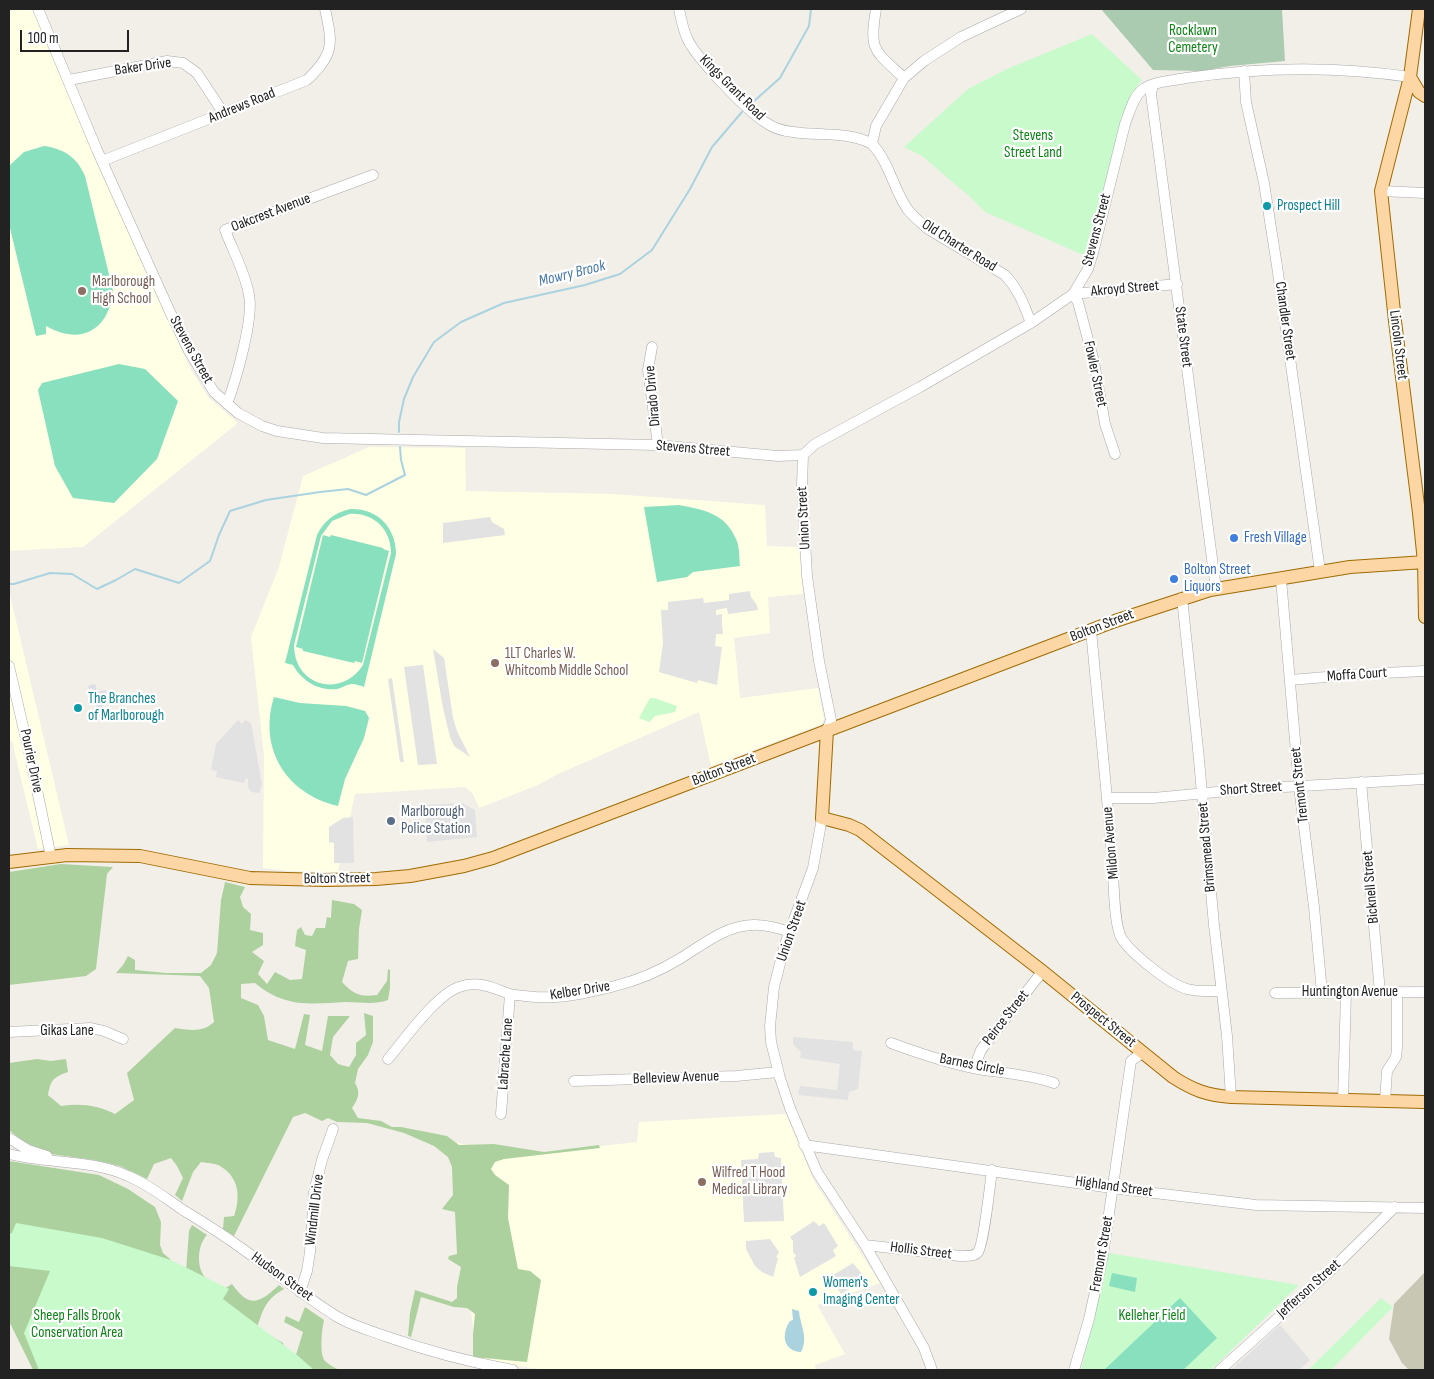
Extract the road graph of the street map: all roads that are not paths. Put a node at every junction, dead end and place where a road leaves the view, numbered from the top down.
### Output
1 (38, 9) edge
2 (325, 9) edge
3 (679, 9) edge
4 (876, 9) edge
5 (1021, 9) edge
6 (1419, 9) edge
7 (1244, 71) junction
8 (904, 78) junction
9 (1410, 78) junction
10 (68, 80) junction
11 (1153, 85) junction
12 (1425, 96) edge
13 (224, 114) junction
14 (872, 144) junction
15 (102, 160) junction
16 (373, 175) dead end
17 (1381, 191) junction
18 (1425, 193) edge
19 (1177, 284) junction
20 (1073, 294) junction
21 (1031, 323) junction
22 (652, 347) dead end
23 (227, 404) junction
24 (658, 445) junction
25 (1115, 454) dead end
26 (803, 455) junction
27 (1425, 562) edge
28 (1320, 571) junction
29 (1281, 579) junction
30 (1216, 588) junction
31 (1182, 598) junction
32 (1425, 617) edge
33 (1091, 630) junction
34 (9, 666) edge
35 (1425, 671) edge
36 (1290, 680) junction
37 (827, 730) junction
38 (1425, 779) edge
39 (1361, 782) junction
40 (1300, 786) junction
41 (1202, 794) junction
42 (1108, 798) junction
43 (822, 818) junction
44 (51, 856) junction
45 (9, 862) edge
46 (790, 932) junction
47 (1042, 972) junction
48 (1221, 991) junction
49 (1322, 992) junction
50 (1346, 992) junction
51 (1380, 992) junction
52 (1397, 992) junction
53 (1425, 992) edge
54 (1276, 993) dead end
55 (510, 994) junction
56 (9, 1032) edge
57 (123, 1039) dead end
58 (891, 1042) dead end
59 (1143, 1052) junction
60 (388, 1059) dead end
61 (974, 1068) junction
62 (778, 1072) junction
63 (574, 1082) dead end
64 (1054, 1083) dead end
65 (1231, 1096) junction
66 (1344, 1100) junction
67 (1385, 1100) junction
68 (1425, 1102) edge
69 (501, 1114) dead end
70 (333, 1129) dead end
71 (9, 1138) edge
72 (804, 1145) junction
73 (9, 1154) edge
74 (62, 1161) junction
75 (992, 1170) junction
76 (1112, 1188) junction
77 (1395, 1207) junction
78 (1425, 1208) edge
79 (865, 1245) junction
80 (300, 1292) junction
81 (513, 1370) edge
82 (932, 1370) edge
83 (1074, 1370) edge
84 (1220, 1370) edge

1 - 10 street, Stevens Street
2 - 13 street, Andrews Road
3 - 14 street, Kings Grant Road
4 - 8 street
5 - 8 street
6 - 9 main road, Lincoln Street
7 - 9 street, Stevens Street
7 - 11 street, Stevens Street
7 - 28 street, Chandler Street
8 - 14 street
9 - 12 main road
9 - 17 main road, Lincoln Street
10 - 13 street, Baker Drive
10 - 15 street, Stevens Street
11 - 19 street, State Street
11 - 20 street, Stevens Street
13 - 15 street, Andrews Road
14 - 21 street, Old Charter Road
15 - 23 street, Stevens Street
16 - 23 street, Oakcrest Avenue
17 - 18 street
17 - 27 main road, Lincoln Street
19 - 20 street, Akroyd Street
19 - 30 street, State Street
20 - 21 street, Stevens Street
20 - 25 street, Fowler Street
21 - 26 street, Stevens Street
22 - 24 street, Dirado Drive
23 - 24 street, Stevens Street
24 - 26 street, Stevens Street
26 - 37 street, Union Street
27 - 28 main road, Bolton Street
27 - 32 main road, Lincoln Street
28 - 29 main road, Bolton Street
29 - 30 main road, Bolton Street
29 - 36 street, Tremont Street
30 - 31 main road, Bolton Street
31 - 33 main road, Bolton Street
31 - 41 street, Brimsmead Street
33 - 37 main road, Bolton Street
33 - 42 street, Mildon Avenue
34 - 44 street, Pourier Drive
35 - 36 street, Moffa Court
36 - 40 street, Tremont Street
37 - 43 main road, Union Street
37 - 44 main road, Bolton Street
38 - 39 street, Short Street
39 - 40 street, Short Street
39 - 51 street, Bicknell Street
40 - 41 street, Short Street
40 - 49 street, Tremont Street
41 - 42 street, Short Street
41 - 48 street, Brimsmead Street
42 - 48 street, Mildon Avenue
43 - 46 street, Union Street
43 - 47 main road, Prospect Street
44 - 45 main road, Bolton Street
46 - 55 street, Kelber Drive
46 - 62 street, Union Street
47 - 59 main road, Prospect Street
47 - 61 street, Peirce Street
48 - 65 street, Brimsmead Street
49 - 50 street, Huntington Avenue
49 - 54 street, Huntington Avenue
50 - 51 street, Huntington Avenue
50 - 66 street
51 - 52 street, Huntington Avenue
52 - 53 street, Huntington Avenue
52 - 67 street
55 - 60 street, Kelber Drive
55 - 69 street, Labrache Lane
56 - 57 street, Gikas Lane
58 - 61 street, Barnes Circle
59 - 65 main road, Prospect Street
59 - 76 street, Fremont Street
61 - 64 street, Barnes Circle
62 - 63 street, Belleview Avenue
62 - 72 street, Union Street
65 - 66 main road, Prospect Street
66 - 67 main road, Prospect Street
67 - 68 main road, Prospect Street
70 - 80 street, Windmill Drive
71 - 74 street, Hudson Street
72 - 75 street, Highland Street
72 - 79 street, Union Street
73 - 74 street, Hudson Street
74 - 80 street, Hudson Street
75 - 76 street, Highland Street
75 - 79 street, Hollis Street
76 - 77 street, Highland Street
76 - 83 street, Fremont Street
77 - 78 street, Highland Street
77 - 84 street, Jefferson Street
79 - 82 street, Union Street
80 - 81 street, Hudson Street

